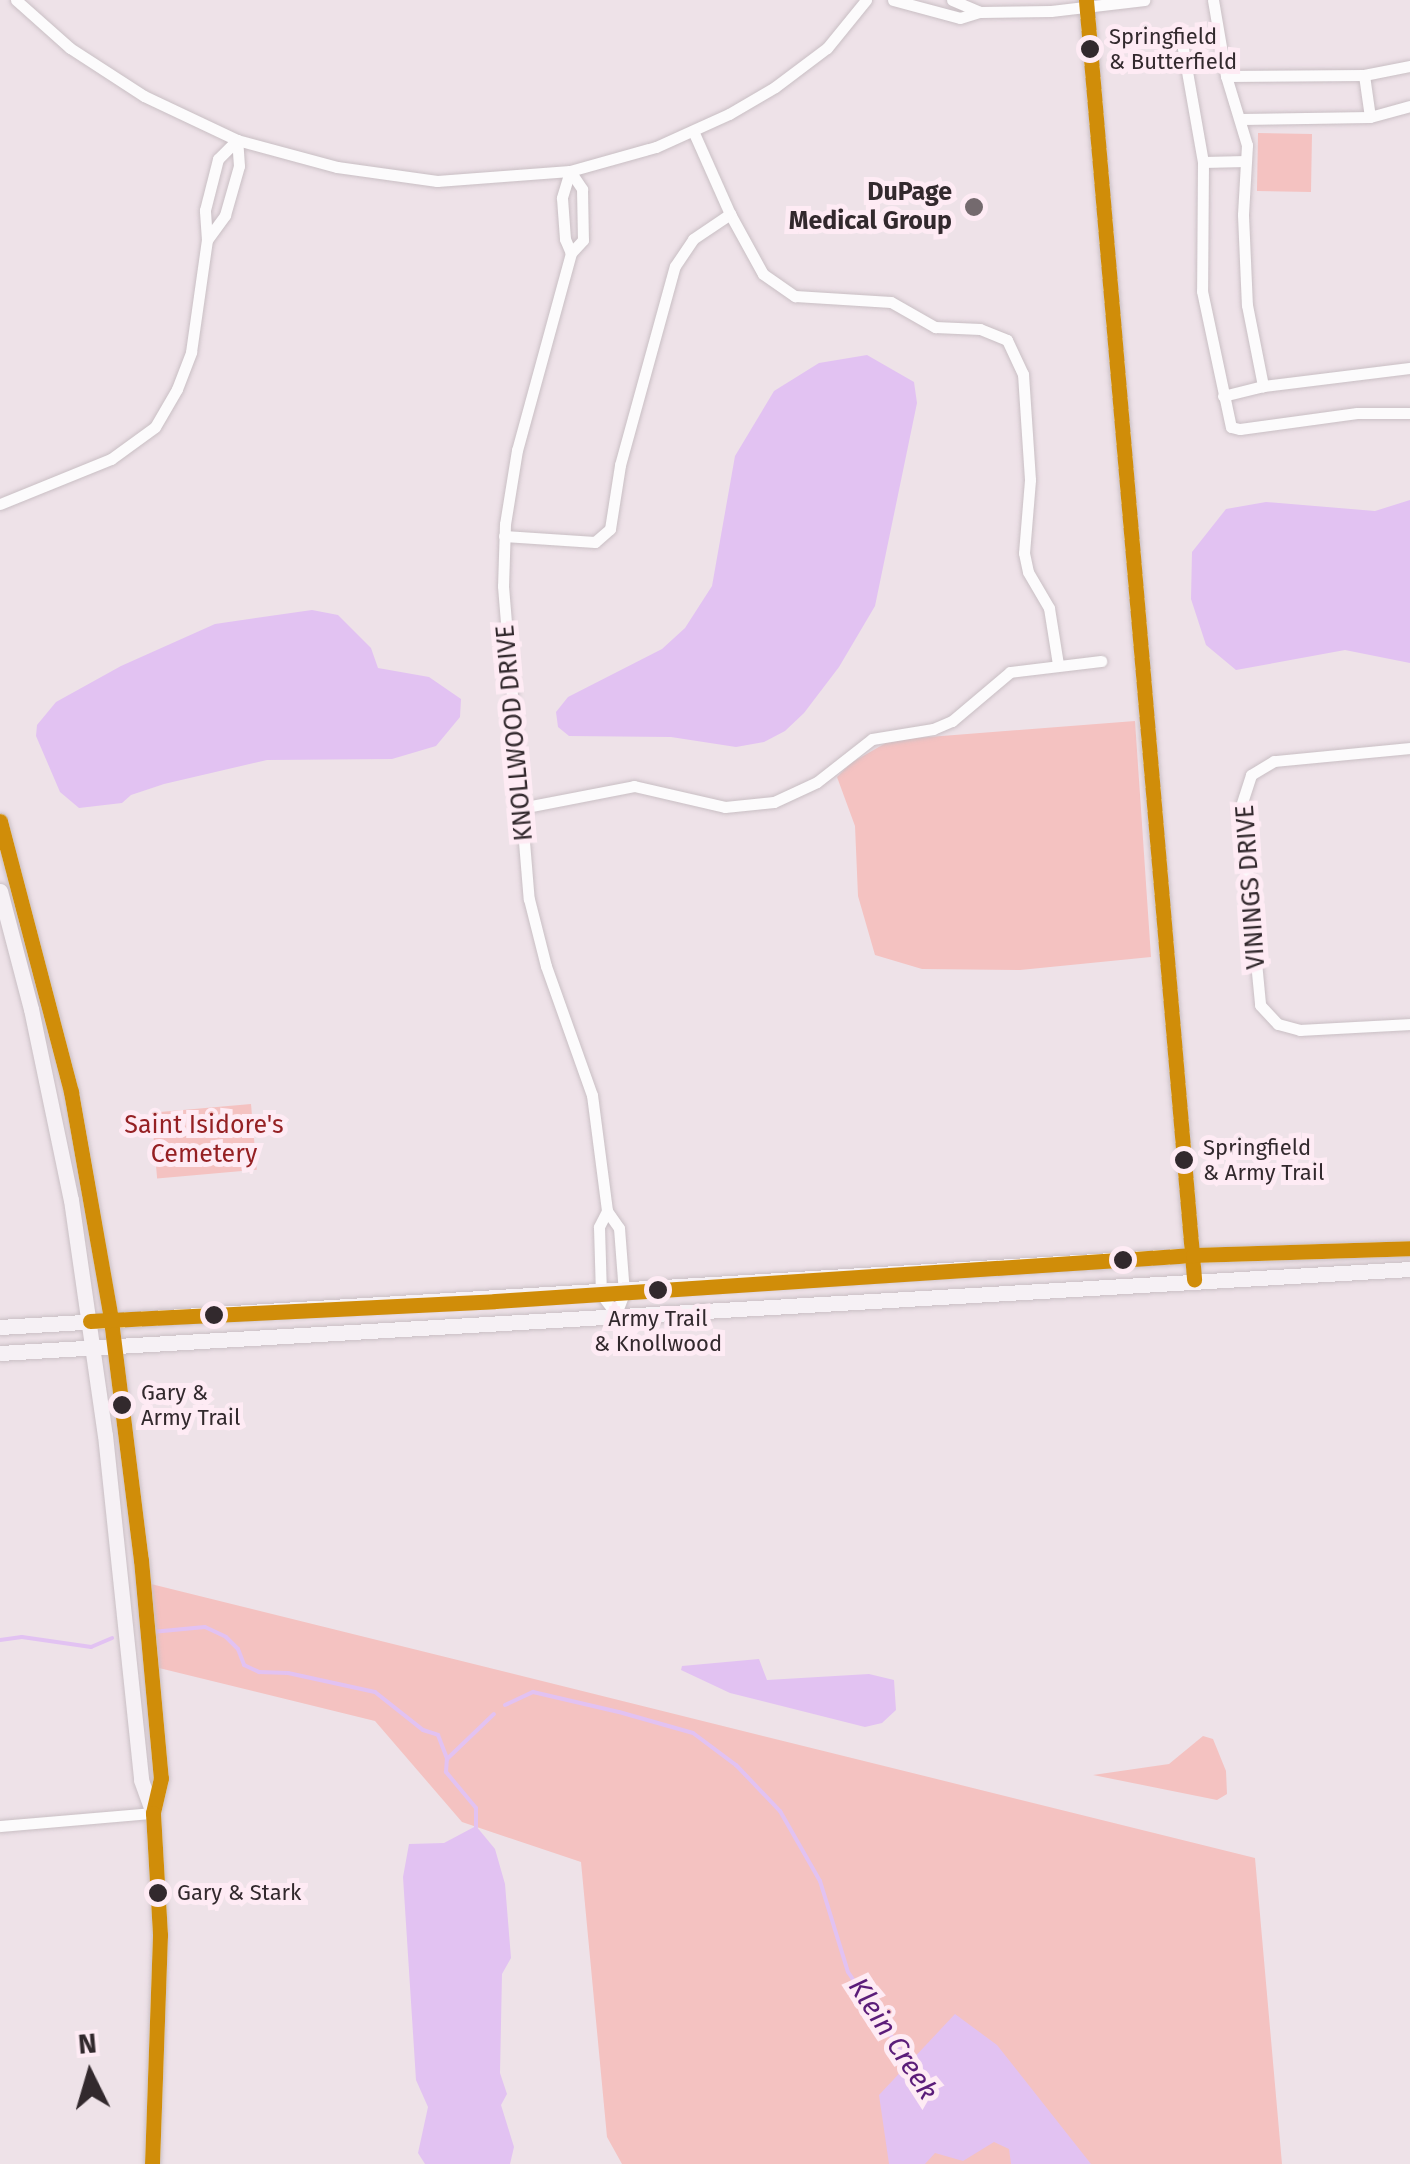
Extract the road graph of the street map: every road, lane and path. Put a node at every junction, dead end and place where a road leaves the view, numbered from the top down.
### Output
1 (16, 0) edge
2 (866, 0) edge
3 (893, 0) edge
4 (952, 0) edge
5 (1144, 0) edge
6 (1213, 0) edge
7 (1086, 3) edge
8 (980, 12) junction
9 (1182, 43) dead end
10 (1410, 66) edge
11 (1364, 75) junction
12 (1226, 76) junction
13 (1410, 106) edge
14 (1370, 117) junction
15 (1242, 118) junction
16 (692, 131) junction
17 (237, 140) junction
18 (1246, 161) junction
19 (1203, 162) junction
20 (570, 171) junction
21 (730, 214) junction
22 (207, 240) junction
23 (572, 253) junction
24 (1410, 368) edge
25 (1263, 386) junction
26 (1223, 396) junction
27 (1410, 414) edge
28 (0, 504) edge
29 (504, 536) junction
30 (1101, 660) dead end
31 (1058, 664) junction
32 (1410, 748) edge
33 (521, 808) junction
34 (0, 821) edge
35 (0, 891) edge
36 (1410, 1024) edge
37 (607, 1211) junction
38 (1410, 1248) edge
39 (1193, 1255) junction
40 (1410, 1269) edge
41 (1194, 1280) junction
42 (624, 1293) junction
43 (602, 1294) junction
44 (616, 1314) junction
45 (111, 1320) junction
46 (90, 1322) junction
47 (0, 1327) edge
48 (114, 1347) junction
49 (93, 1349) junction
50 (0, 1353) edge
51 (153, 1813) junction
52 (0, 1826) edge
53 (152, 2164) edge

1 - 17 street
2 - 16 street
3 - 8 street
4 - 8 street
5 - 7 street
6 - 12 street
7 - 8 street
7 - 39 main road
9 - 19 street
10 - 11 street
11 - 12 street
11 - 14 street
12 - 15 street
13 - 14 street
14 - 15 street
15 - 18 street
16 - 20 street
16 - 21 street
17 - 20 street
17 - 22 street
17 - 22 street
18 - 19 street
18 - 25 street
19 - 26 street
20 - 23 street, KNOLLWOOD DRIVE
20 - 23 street, KNOLLWOOD DRIVE
21 - 29 street
21 - 31 street
22 - 28 street
23 - 29 street, KNOLLWOOD DRIVE
24 - 25 street
25 - 26 street
26 - 27 street
29 - 33 street, KNOLLWOOD DRIVE
30 - 31 street
31 - 33 street
32 - 36 street, VININGS DRIVE
33 - 37 street, KNOLLWOOD DRIVE
34 - 45 main road
35 - 46 main road
37 - 42 street, KNOLLWOOD DRIVE
37 - 43 street, KNOLLWOOD DRIVE
38 - 39 main road
39 - 41 main road
39 - 42 main road
40 - 41 main road
41 - 44 main road
42 - 43 main road
42 - 44 street, KNOLLWOOD DRIVE
43 - 44 street
43 - 45 main road
44 - 48 main road
45 - 46 main road
45 - 48 main road
46 - 47 main road
46 - 49 main road
48 - 49 main road
48 - 51 main road
49 - 50 main road
49 - 51 main road
51 - 52 street
51 - 53 main road

